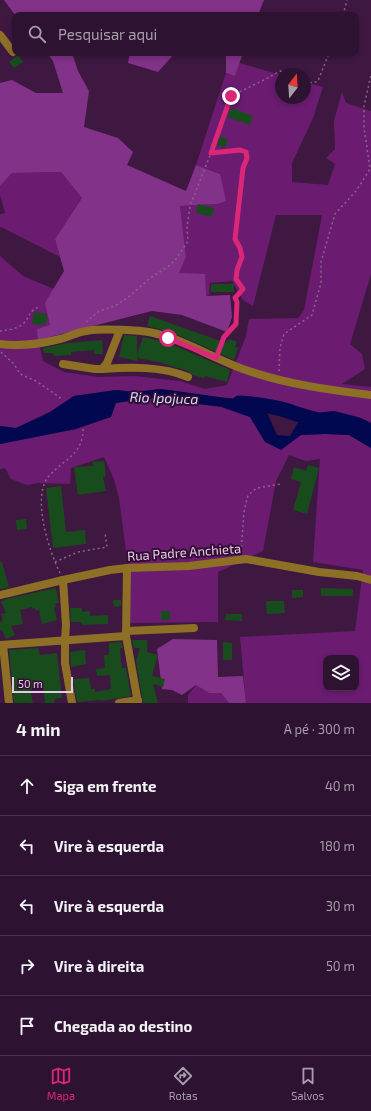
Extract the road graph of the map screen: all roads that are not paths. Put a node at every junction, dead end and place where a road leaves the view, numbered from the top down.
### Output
1 (0, 35) edge
2 (12, 51) edge
3 (120, 330) junction
4 (0, 344) edge
5 (63, 364) dead end
6 (102, 369) junction
7 (188, 377) dead end
8 (371, 395) edge
9 (127, 568) junction
10 (63, 580) junction
11 (371, 580) edge
12 (0, 595) edge
13 (194, 628) dead end
14 (126, 633) junction
15 (65, 640) junction
16 (1, 645) edge
17 (138, 702) edge
18 (9, 703) edge
19 (72, 703) edge
20 (119, 703) edge

1 - 2 street
3 - 4 street
3 - 6 street
3 - 8 street
5 - 6 street
6 - 7 street
9 - 10 street, Rua Padre Anchieta
9 - 11 street, Rua Padre Anchieta
9 - 14 street
10 - 12 street, Rua Padre Anchieta
10 - 15 street
13 - 14 street
14 - 15 street
14 - 17 street
15 - 16 street
15 - 19 street
16 - 18 street
17 - 20 street

